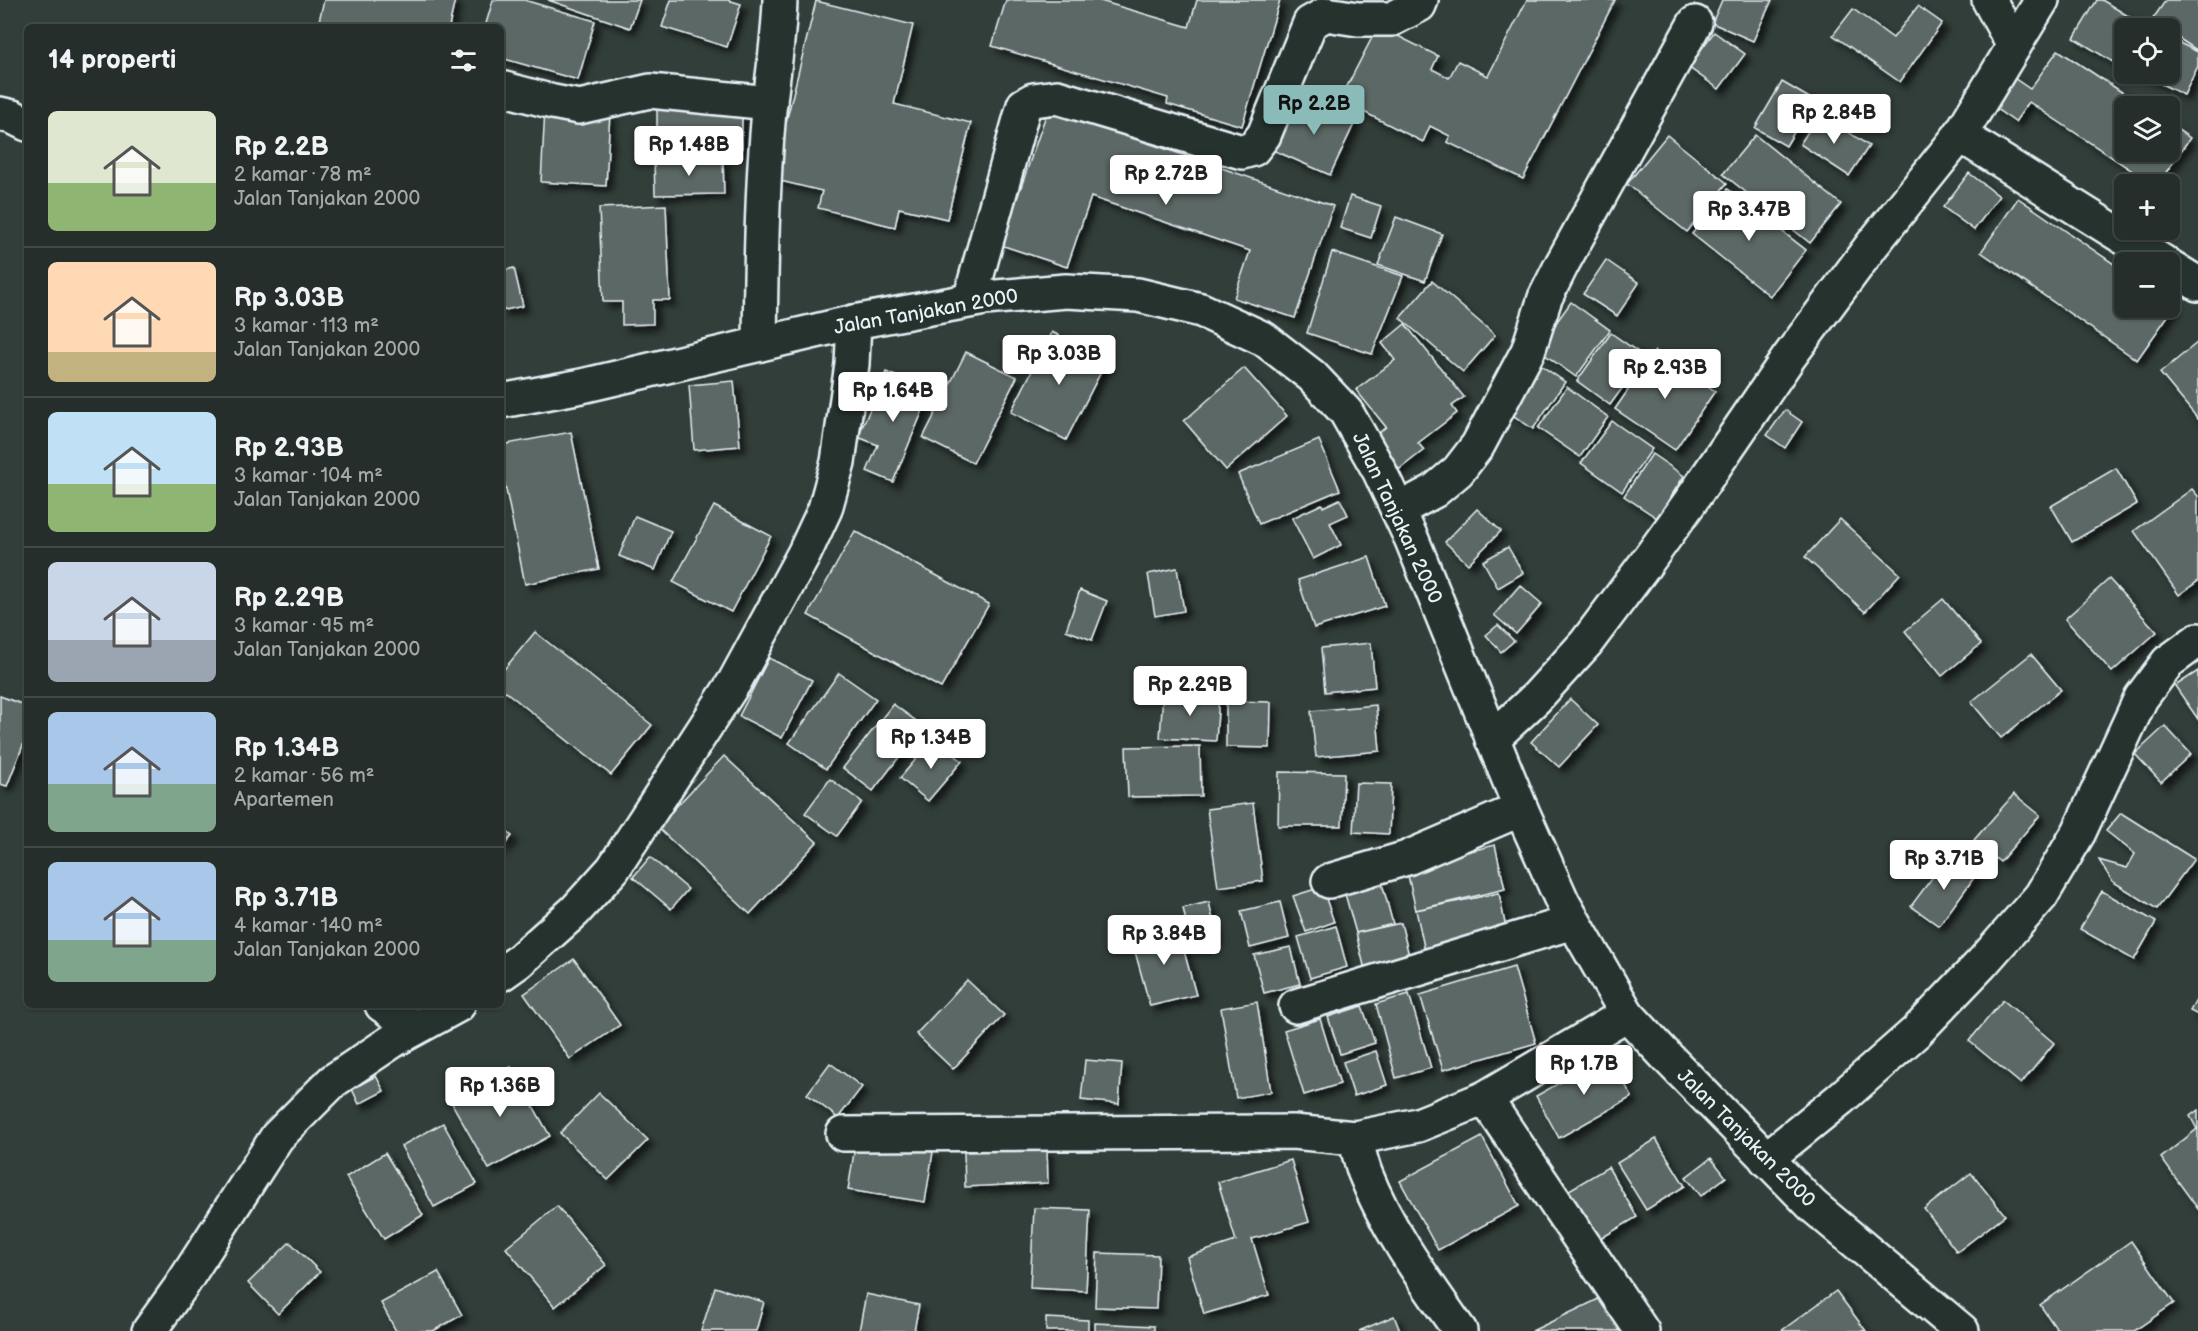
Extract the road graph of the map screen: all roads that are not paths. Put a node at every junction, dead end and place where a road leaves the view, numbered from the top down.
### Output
1 (780, 0) edge
2 (1421, 0) edge
3 (1989, 0) edge
4 (2043, 0) edge
5 (1695, 23) dead end
6 (2014, 46) junction
7 (504, 89) edge
8 (770, 103) junction
9 (0, 114) edge
10 (24, 122) edge
11 (1960, 135) junction
12 (2147, 252) edge
13 (2180, 273) edge
14 (2198, 284) edge
15 (970, 300) junction
16 (854, 322) junction
17 (760, 344) junction
18 (504, 400) edge
19 (1398, 510) junction
20 (2198, 640) edge
21 (1492, 739) junction
22 (1521, 809) junction
23 (1329, 881) dead end
24 (1573, 922) junction
25 (504, 972) edge
26 (1296, 1006) dead end
27 (386, 1008) edge
28 (452, 1008) edge
29 (1627, 1014) junction
30 (415, 1028) junction
31 (1485, 1098) junction
32 (843, 1134) dead end
33 (1355, 1138) junction
34 (1766, 1159) junction
35 (149, 1331) edge
36 (1460, 1331) edge
37 (1642, 1331) edge
38 (1962, 1331) edge

1 - 8 street
2 - 15 street
3 - 6 street
4 - 6 street
5 - 19 street
6 - 11 street
7 - 8 street
8 - 17 street
9 - 10 street
11 - 12 street
11 - 21 street
13 - 14 street
15 - 16 street, Jalan Tanjakan 2000
15 - 19 street, Jalan Tanjakan 2000
16 - 17 street, Jalan Tanjakan 2000
16 - 25 street
17 - 18 street, Jalan Tanjakan 2000
19 - 21 street, Jalan Tanjakan 2000
20 - 34 street
21 - 22 street, Jalan Tanjakan 2000
22 - 23 street
22 - 24 street, Jalan Tanjakan 2000
24 - 26 street
24 - 29 street, Jalan Tanjakan 2000
27 - 30 street
28 - 30 street
29 - 31 street
29 - 34 street, Jalan Tanjakan 2000
30 - 35 street
31 - 33 street
31 - 37 street
32 - 33 street
33 - 36 street
34 - 38 street, Jalan Tanjakan 2000

